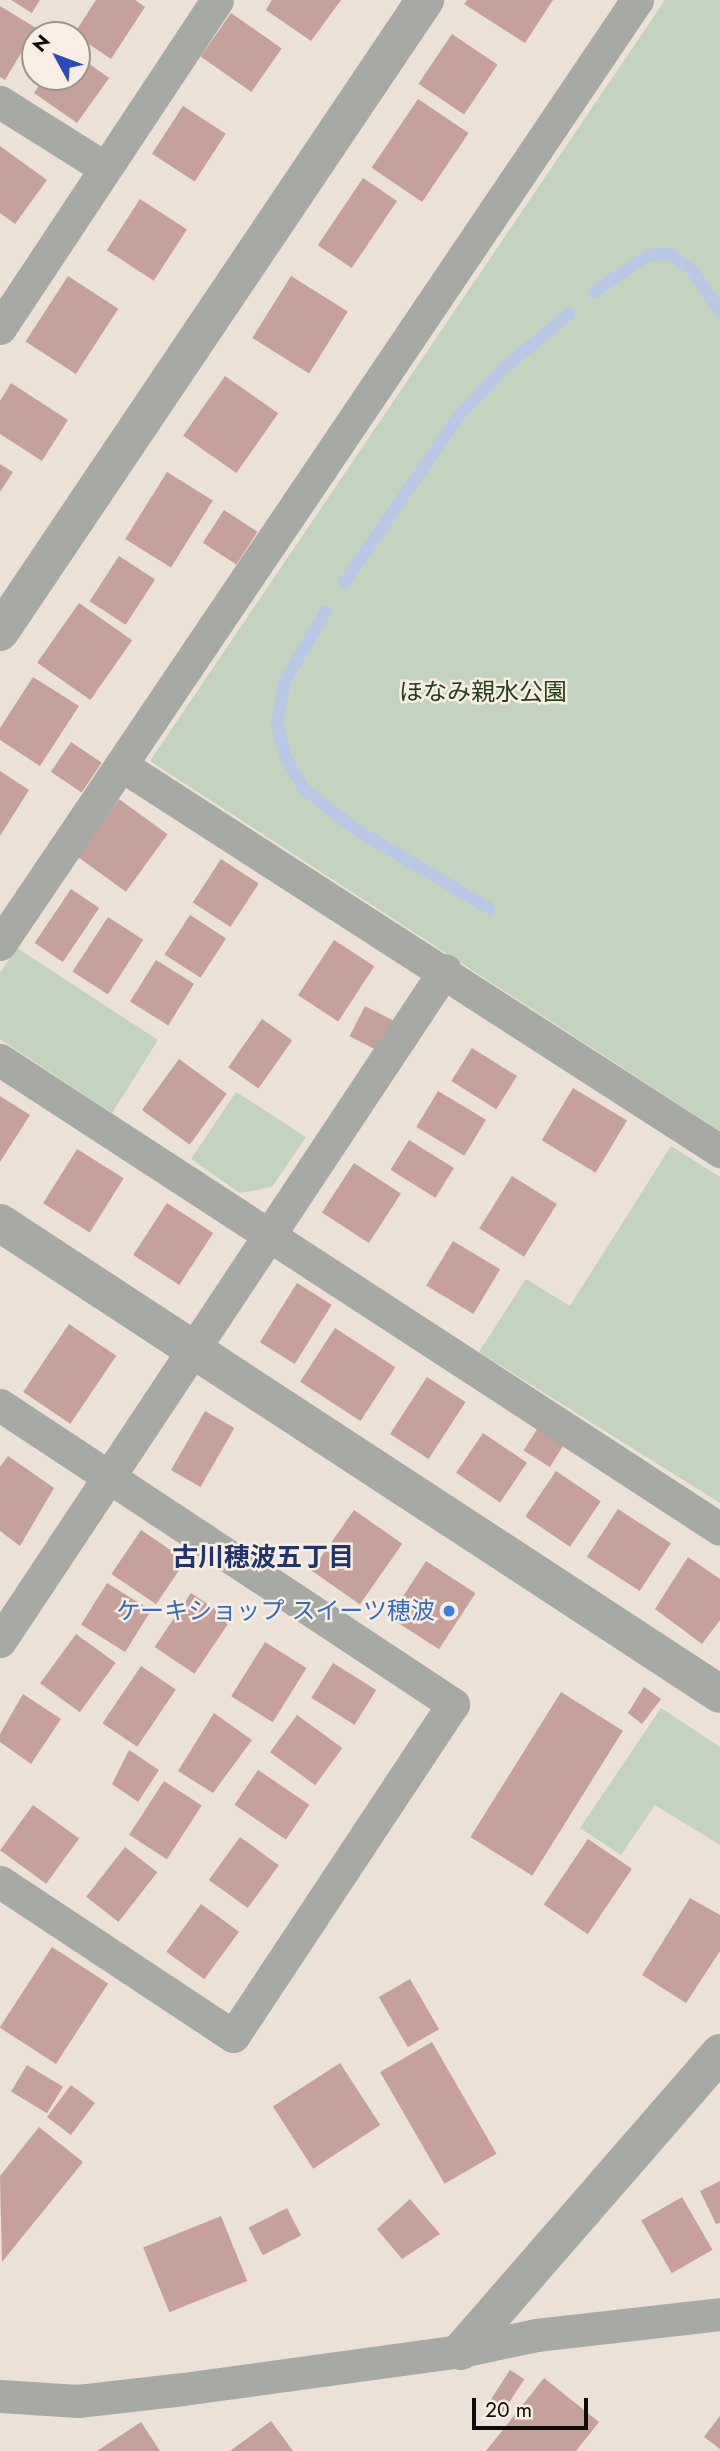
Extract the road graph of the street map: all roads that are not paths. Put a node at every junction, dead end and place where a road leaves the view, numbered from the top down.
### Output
1 (425, 0) edge
2 (636, 0) edge
3 (205, 4) edge
4 (0, 102) edge
5 (105, 169) junction
6 (0, 328) edge
7 (0, 632) edge
8 (121, 765) junction
9 (0, 944) edge
10 (445, 970) junction
11 (0, 1060) edge
12 (720, 1151) edge
13 (0, 1223) edge
14 (270, 1238) junction
15 (197, 1350) junction
16 (0, 1405) edge
17 (110, 1478) junction
18 (720, 1529) edge
19 (0, 1641) edge
20 (720, 1694) edge
21 (0, 1882) edge
22 (720, 2053) edge
23 (720, 2314) edge
24 (461, 2351) junction
25 (0, 2396) edge

1 - 7 street
2 - 8 street
3 - 5 street
4 - 5 street
5 - 6 street
8 - 9 street
8 - 10 street
10 - 12 street
10 - 14 street
11 - 14 street
13 - 15 street
14 - 15 street
14 - 18 street
15 - 17 street
15 - 20 street
16 - 17 street
17 - 19 street
17 - 21 street
22 - 24 street
23 - 24 street
24 - 25 street

